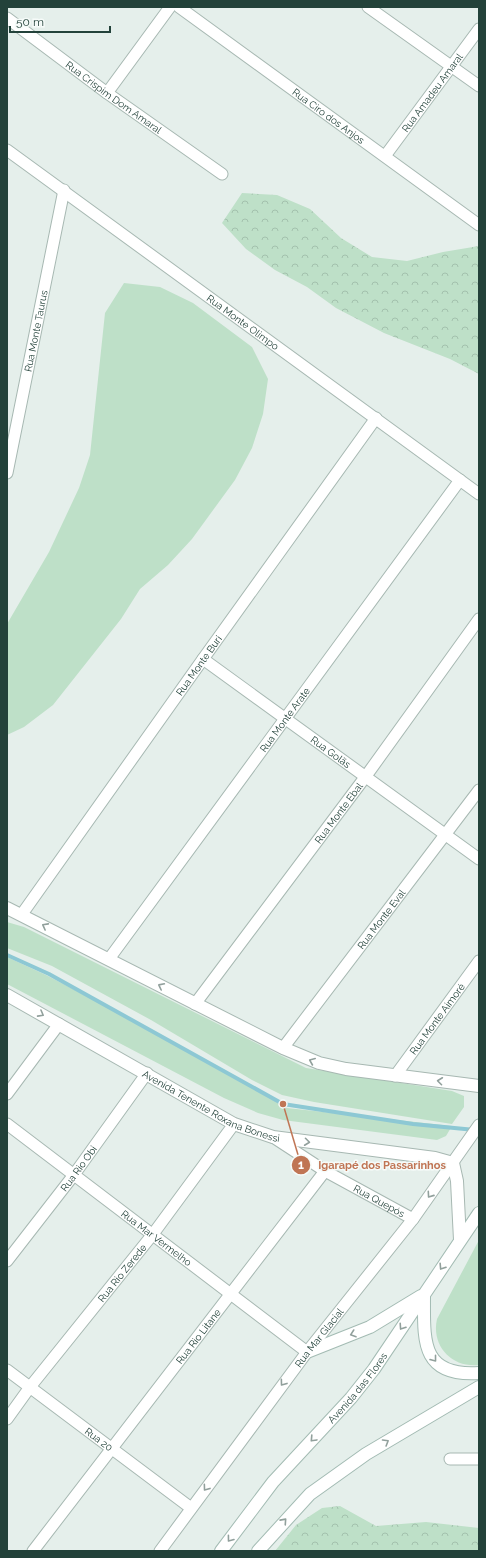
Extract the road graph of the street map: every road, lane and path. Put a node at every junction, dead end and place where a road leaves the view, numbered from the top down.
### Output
1 (170, 7) edge
2 (179, 7) edge
3 (368, 7) edge
4 (7, 18) edge
5 (479, 29) edge
6 (452, 66) junction
7 (479, 86) edge
8 (106, 93) junction
9 (7, 150) edge
10 (384, 156) junction
11 (222, 174) dead end
12 (64, 190) junction
13 (479, 225) edge
14 (376, 418) junction
15 (7, 473) edge
16 (460, 480) junction
17 (479, 494) edge
18 (479, 619) edge
19 (203, 658) junction
20 (284, 717) junction
21 (366, 776) junction
22 (479, 790) edge
23 (445, 835) junction
24 (479, 859) edge
25 (7, 908) edge
26 (22, 914) junction
27 (109, 960) junction
28 (479, 961) edge
29 (7, 995) edge
30 (195, 1004) junction
31 (59, 1024) junction
32 (283, 1048) junction
33 (147, 1074) junction
34 (395, 1076) junction
35 (479, 1086) edge
36 (7, 1094) edge
37 (7, 1124) edge
38 (234, 1124) junction
39 (479, 1125) edge
40 (273, 1137) junction
41 (453, 1163) junction
42 (325, 1170) junction
43 (73, 1176) junction
44 (479, 1213) edge
45 (413, 1219) junction
46 (153, 1234) junction
47 (460, 1240) junction
48 (7, 1261) edge
49 (231, 1294) junction
50 (424, 1295) junction
51 (307, 1352) junction
52 (7, 1370) edge
53 (479, 1373) edge
54 (30, 1387) junction
55 (479, 1387) edge
56 (7, 1419) edge
57 (112, 1448) junction
58 (450, 1459) dead end
59 (479, 1459) edge
60 (191, 1508) junction
61 (33, 1551) edge
62 (160, 1551) edge
63 (221, 1551) edge
64 (258, 1551) edge

1 - 8 street
2 - 10 street, Rua Ciro dos Anjos
3 - 6 street
4 - 8 street, Rua Crispim Dom Amaral
5 - 6 street, Rua Amadeu Amaral
6 - 7 street
6 - 10 street, Rua Amadeu Amaral
8 - 11 street, Rua Crispim Dom Amaral
9 - 12 street, Rua Monte Olimpo
10 - 13 street, Rua Ciro dos Anjos
12 - 14 street, Rua Monte Olimpo
12 - 15 street, Rua Monte Taurus
14 - 16 street, Rua Monte Olimpo
14 - 19 street, Rua Monte Buri
16 - 17 street, Rua Monte Olimpo
16 - 20 street, Rua Monte Arate
18 - 21 street, Rua Monte Ebal
19 - 20 street, Rua Golãs
19 - 26 street, Rua Monte Buri
20 - 21 street, Rua Golãs
20 - 27 street, Rua Monte Arate
21 - 23 street, Rua Golãs
21 - 30 street, Rua Monte Ebal
22 - 23 street, Rua Monte Eval
23 - 24 street, Rua Golãs
23 - 32 street, Rua Monte Eval
25 - 26 street
27 -> 26 street
30 -> 27 street
28 - 34 street, Rua Monte Aimoré
29 -> 31 street, Avenida Tenente Roxana Bonessi
30 - 32 street
31 - 33 street, Avenida Tenente Roxana Bonessi
31 - 36 street
34 -> 32 street
33 - 38 street, Avenida Tenente Roxana Bonessi
33 - 43 street, Rua Rio Obi
35 -> 34 street
37 - 43 street, Rua Mar Vermelho
38 - 40 street, Avenida Tenente Roxana Bonessi
38 - 46 street, Rua Rio Zerede
39 - 41 street, Rua Mar Glacial
40 -> 41 street, Avenida Tenente Roxana Bonessi
40 - 42 street
41 -> 45 street, Rua Mar Glacial
41 - 47 street
42 - 45 street, Rua Quepós
42 - 49 street, Rua Rio Litane
43 - 46 street, Rua Mar Vermelho
43 - 48 street, Rua Rio Obi
44 - 47 street, Avenida das Flores
45 - 51 street, Rua Mar Glacial
46 - 49 street, Rua Mar Vermelho
46 - 54 street, Rua Rio Zerede
47 -> 50 street, Avenida das Flores
49 - 51 street, Rua Mar Vermelho
49 - 57 street, Rua Rio Litane
50 -> 51 street
50 -> 53 street
50 -> 63 street, Avenida das Flores
51 -> 60 street, Rua Mar Glacial
52 - 54 street, Rua 20
54 - 56 street, Rua Rio Zerede
54 - 57 street, Rua 20
64 -> 55 street
57 - 60 street, Rua 20
57 - 61 street, Rua Rio Litane
58 - 59 street
60 - 62 street, Rua Mar Glacial

